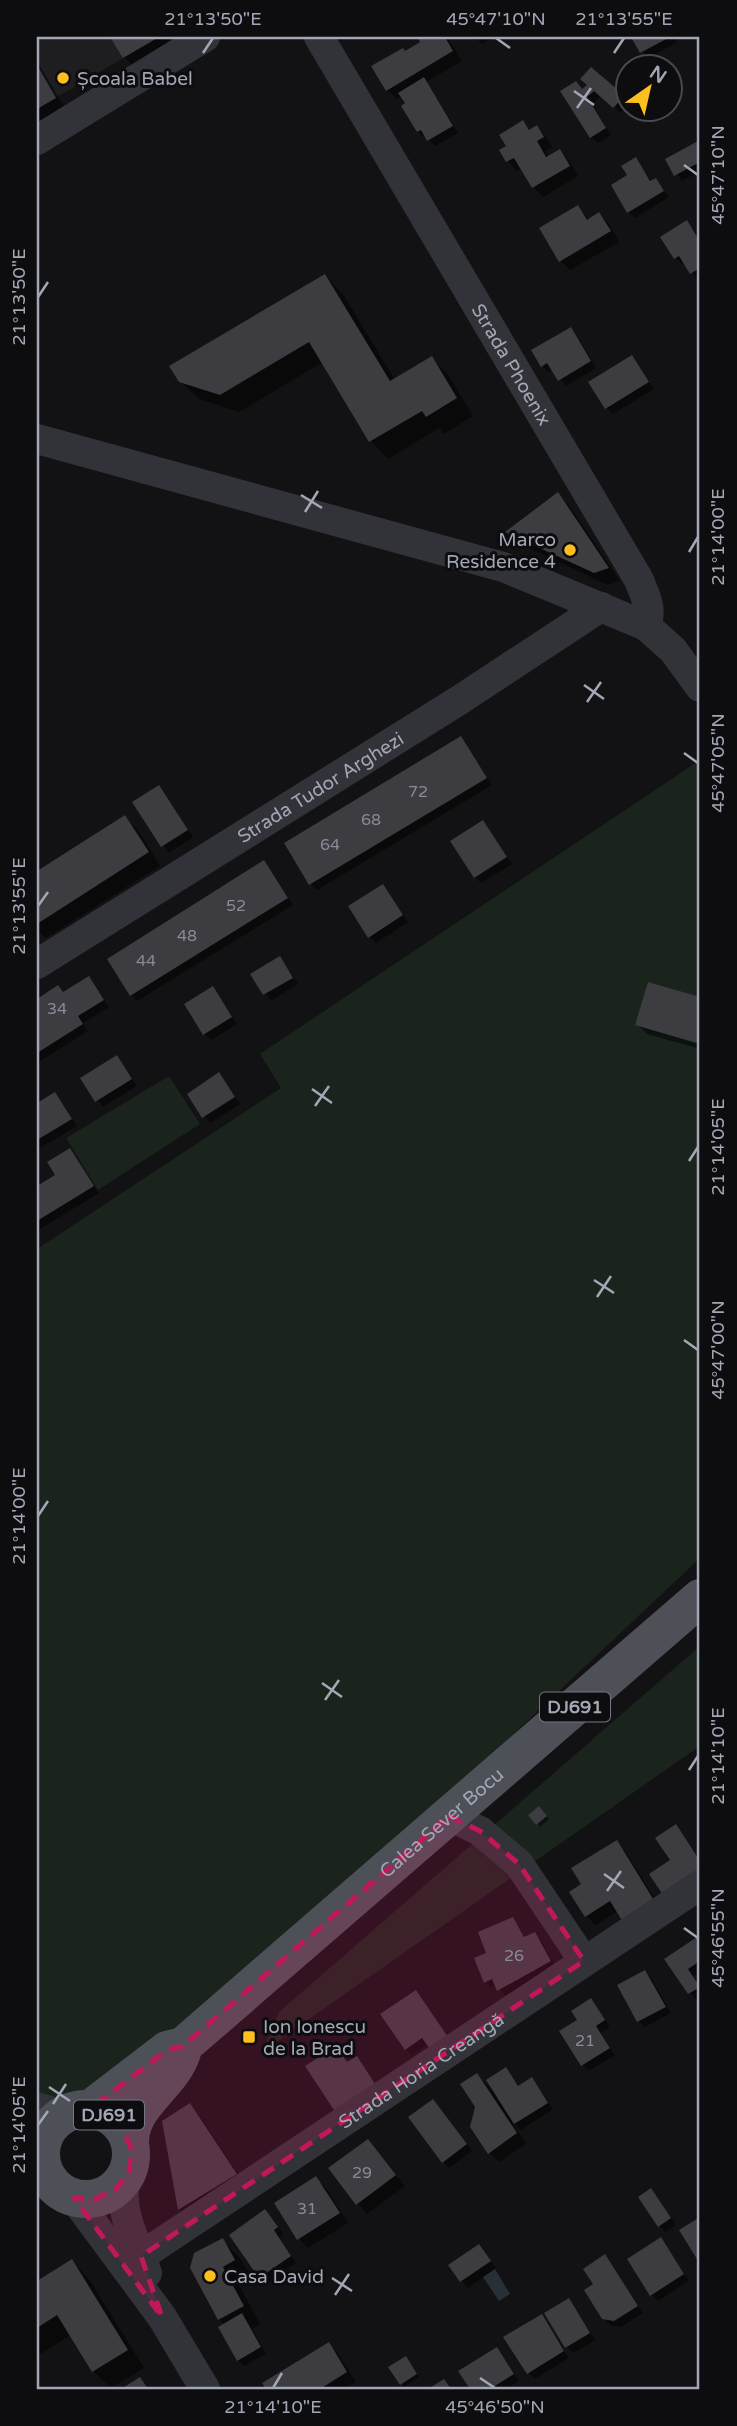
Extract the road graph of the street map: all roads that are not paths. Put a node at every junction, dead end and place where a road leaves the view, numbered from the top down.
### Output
1 (205, 37) edge
2 (319, 37) edge
3 (37, 140) edge
4 (37, 439) edge
5 (601, 607) junction
6 (646, 626) junction
7 (700, 687) edge
8 (37, 964) edge
9 (700, 1598) edge
10 (449, 1816) junction
11 (700, 1885) edge
12 (584, 1961) junction
13 (183, 2046) junction
14 (67, 2109) edge
15 (128, 2157) junction
16 (39, 2159) edge
17 (60, 2203) edge
18 (141, 2256) junction
19 (162, 2317) junction
20 (205, 2389) edge

1 - 3 street
2 - 6 street, Strada Phoenix
4 - 5 street
5 - 6 street
5 - 8 street, Strada Tudor Arghezi
6 - 7 street
9 - 10 main road, Calea Sever Bocu / DJ691
10 - 12 street
10 - 13 main road, Calea Sever Bocu / DJ691
11 - 12 street, Strada Horia Creangă
12 - 18 street, Strada Horia Creangă
13 - 14 main road, Calea Sever Bocu / DJ691
13 - 15 main road, Calea Sever Bocu / DJ691
14 - 15 main road, DJ691
14 - 16 main road, DJ691
15 - 17 main road, DJ691
15 - 18 street
16 - 17 main road, DJ691
17 - 19 street
18 - 19 street
19 - 20 street

